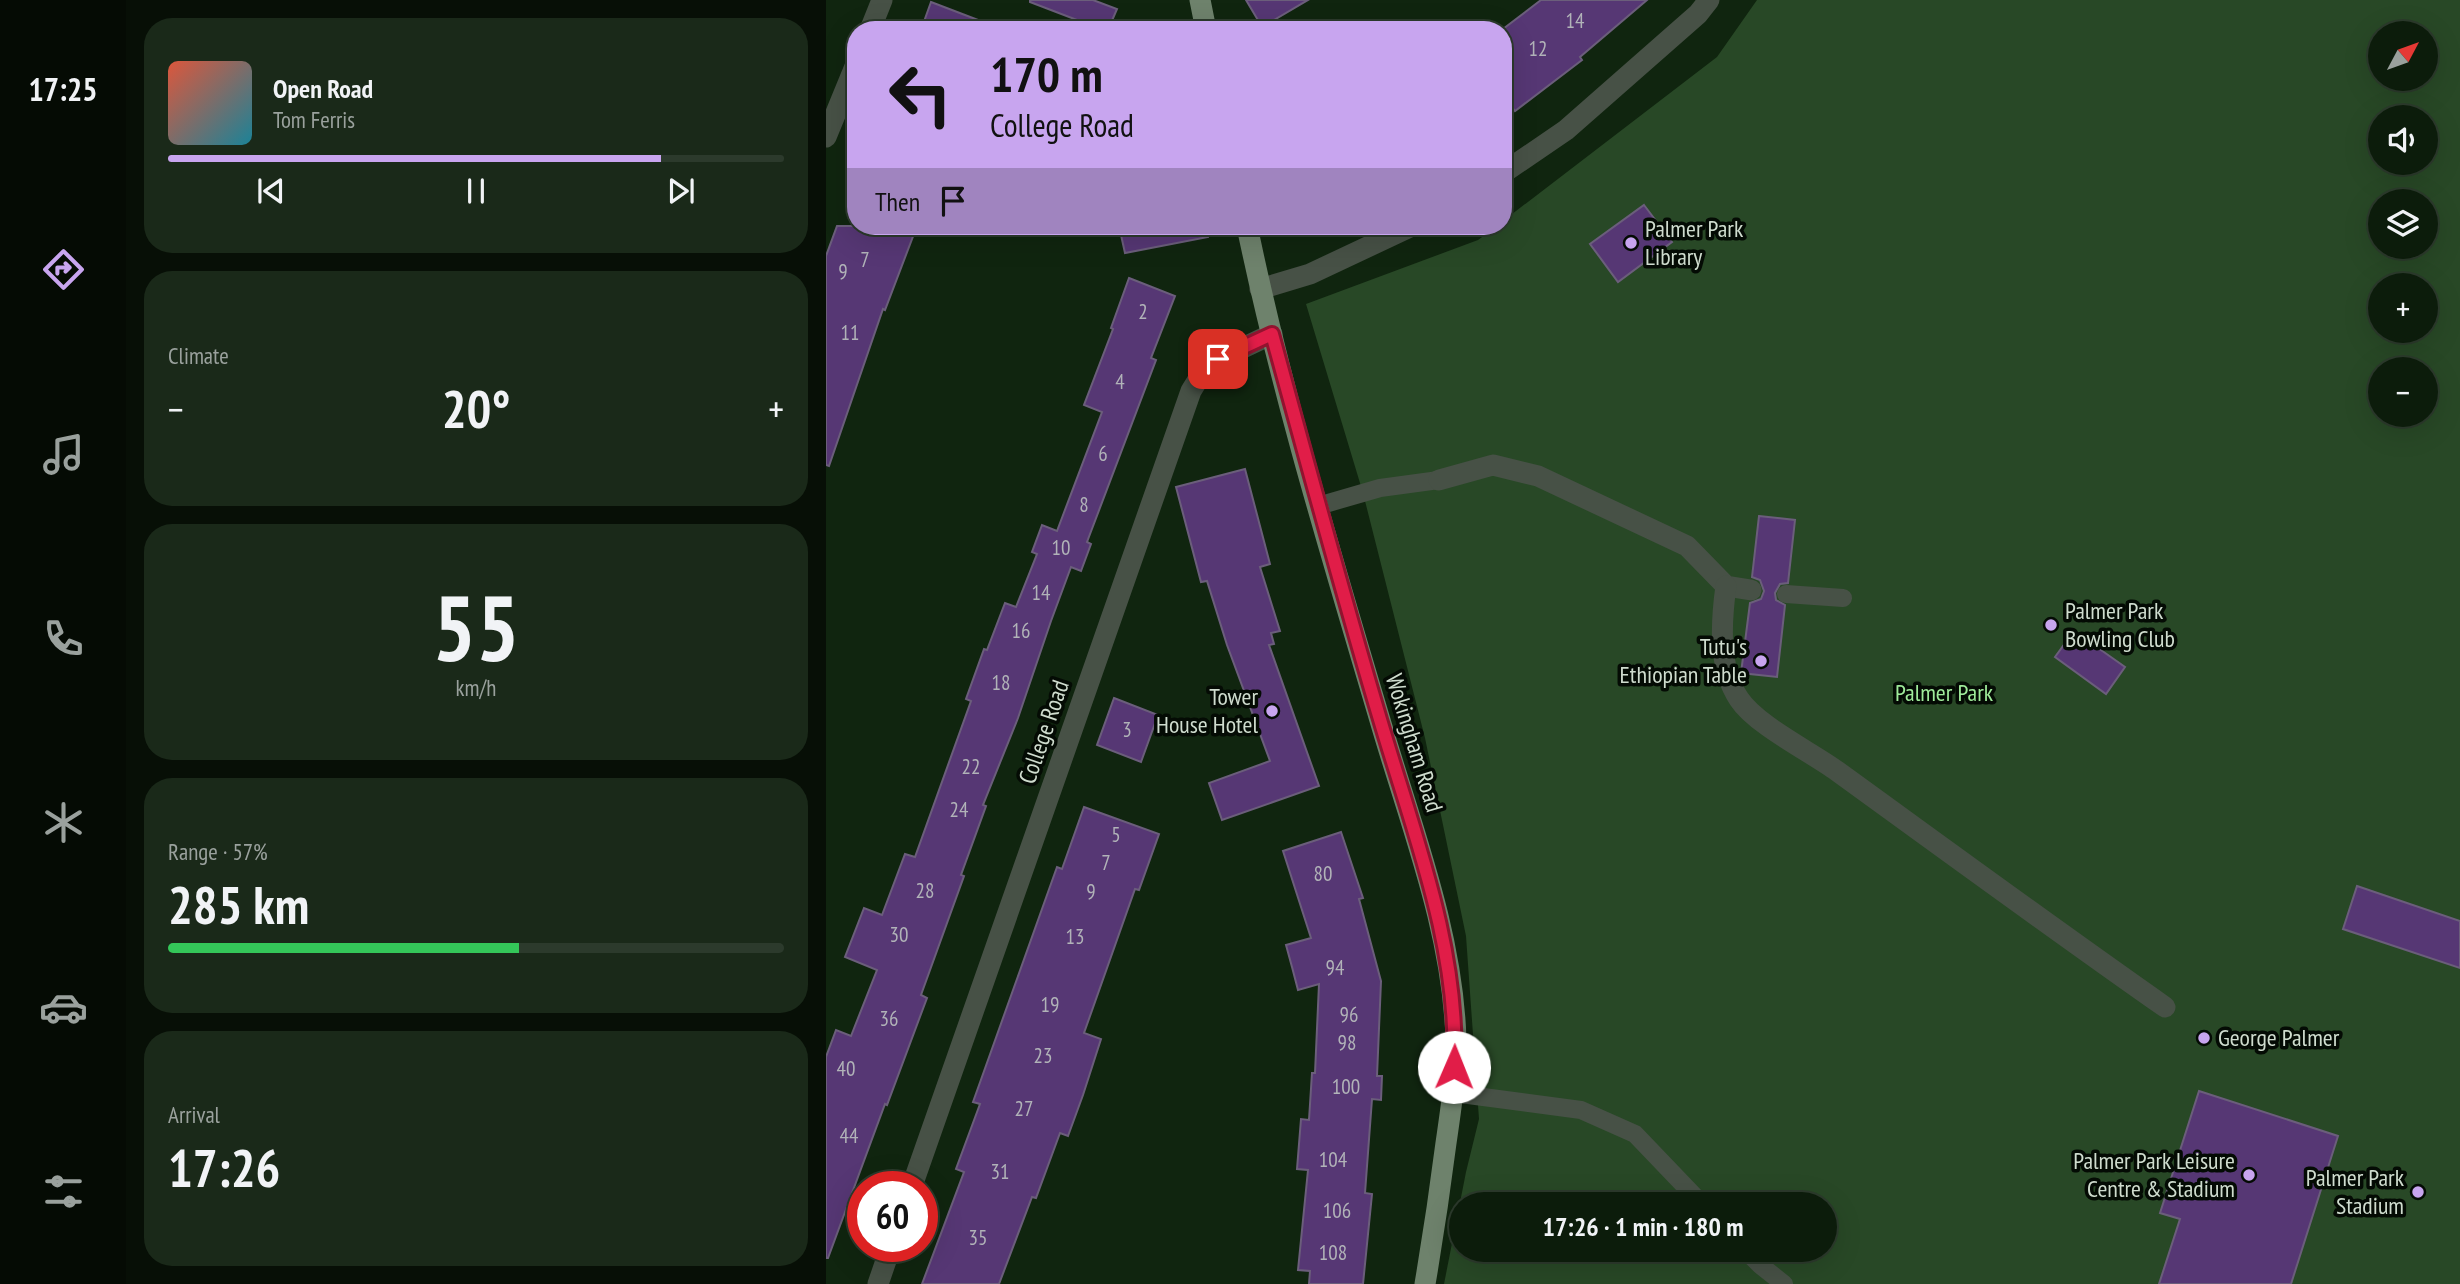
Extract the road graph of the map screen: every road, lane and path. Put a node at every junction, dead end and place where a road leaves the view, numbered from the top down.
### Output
1 (882, 0) edge
2 (1200, 0) edge
3 (1709, 0) edge
4 (874, 21) edge
5 (1204, 21) edge
6 (847, 86) edge
7 (826, 137) edge
8 (1512, 167) edge
9 (1249, 235) edge
10 (1393, 235) edge
11 (1260, 289) junction
12 (1272, 334) junction
13 (1439, 480) joint
14 (1318, 506) junction
15 (1726, 586) junction
16 (1751, 590) dead end
17 (1786, 594) dead end
18 (1843, 598) dead end
19 (2165, 1007) dead end
20 (1453, 1093) junction
21 (917, 1171) edge
22 (1691, 1192) edge
23 (886, 1262) edge
24 (1757, 1262) edge
25 (878, 1284) edge
26 (1425, 1284) edge
27 (1784, 1284) edge

1 - 4 street
2 - 5 main road
3 - 8 street
6 - 7 street
9 - 11 main road, Wokingham Road
10 - 11 street
11 - 12 main road, Wokingham Road
12 - 14 main road, Wokingham Road
12 - 21 street, College Road
13 - 14 lane
13 - 15 street
14 - 20 main road, Wokingham Road
15 - 16 street
15 - 19 street
17 - 18 lane
20 - 22 lane
20 - 26 main road, Wokingham Road
23 - 25 street
24 - 27 lane

